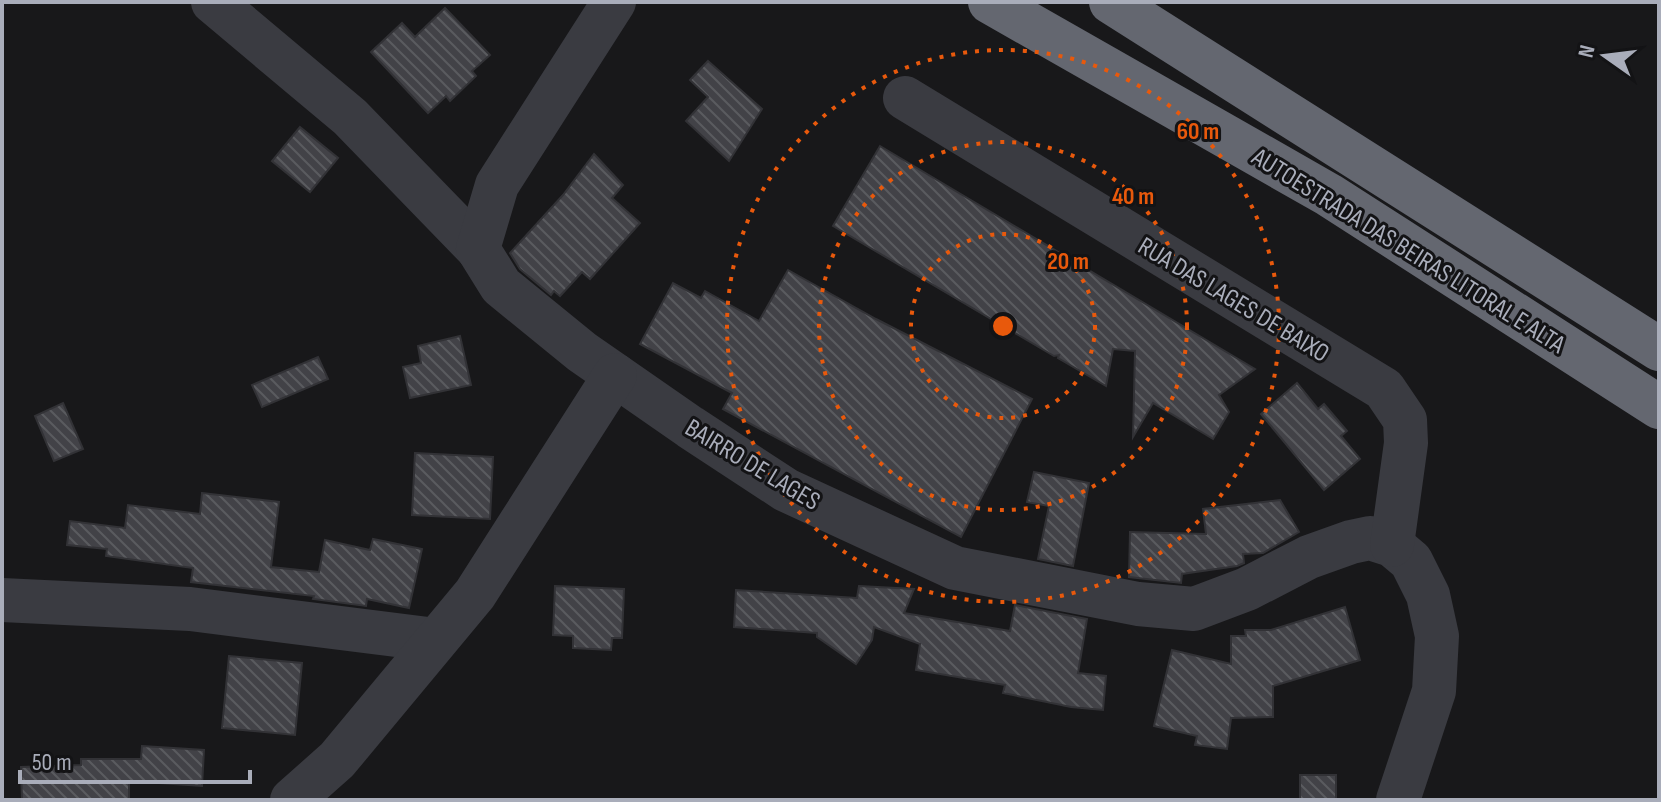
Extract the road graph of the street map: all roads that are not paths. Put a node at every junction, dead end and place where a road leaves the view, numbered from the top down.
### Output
1 (213, 2) edge
2 (614, 2) edge
3 (990, 2) edge
4 (1111, 2) edge
5 (905, 98) dead end
6 (478, 249) junction
7 (1659, 349) edge
8 (615, 375) junction
9 (1659, 407) edge
10 (1392, 545) junction
11 (2, 600) edge
12 (436, 640) junction
13 (292, 800) edge
14 (1398, 800) edge

1 - 6 street, BAIRRO DE LAGES
2 - 6 street
3 - 9 highway, AUTOESTRADA DAS BEIRAS LITORAL E ALTA
4 - 7 highway, AUTOESTRADA DAS BEIRAS LITORAL E ALTA
5 - 10 street, RUA DAS LAGES DE BAIXO
6 - 8 street, BAIRRO DE LAGES
8 - 10 street, BAIRRO DE LAGES
8 - 12 street
10 - 14 street
11 - 12 street
12 - 13 street

